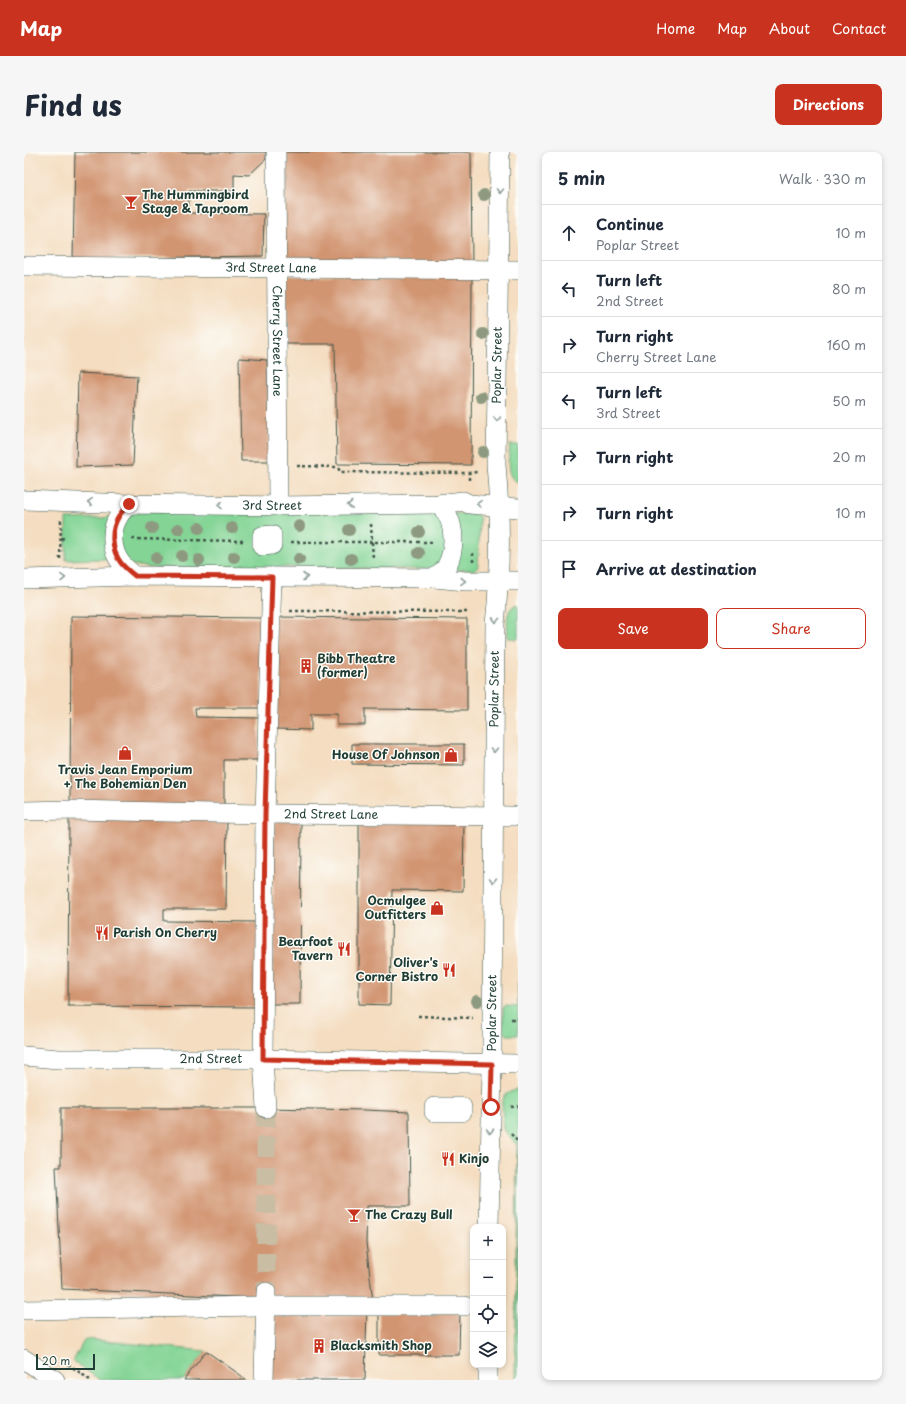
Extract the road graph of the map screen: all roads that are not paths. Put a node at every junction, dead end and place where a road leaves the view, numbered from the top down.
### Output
1 (276, 152) edge
2 (500, 152) edge
3 (24, 266) edge
4 (276, 269) junction
5 (499, 270) junction
6 (518, 270) edge
7 (24, 500) edge
8 (129, 504) junction
9 (438, 504) junction
10 (278, 506) junction
11 (509, 507) edge
12 (135, 576) junction
13 (272, 577) junction
14 (434, 578) junction
15 (24, 579) edge
16 (509, 581) edge
17 (24, 811) edge
18 (265, 814) junction
19 (494, 816) junction
20 (518, 816) edge
21 (24, 1056) edge
22 (263, 1059) junction
23 (492, 1064) junction
24 (518, 1064) edge
25 (266, 1108) tunnel mouth
26 (490, 1224) edge
27 (266, 1299) junction
28 (465, 1306) dead end
29 (24, 1310) edge
30 (24, 1359) edge
31 (488, 1368) edge
32 (55, 1380) edge
33 (264, 1380) edge
34 (488, 1380) edge

1 - 4 street, Cherry Street Lane
2 -> 5 street, Poplar Street
3 - 4 street, 3rd Street Lane
4 - 5 street, 3rd Street Lane
4 - 10 street, Cherry Street Lane
5 - 6 street, 3rd Street Lane
5 -> 11 street, Poplar Street
8 -> 7 street, 3rd Street
10 -> 8 street, 3rd Street
8 - 12 street
9 -> 10 street, 3rd Street
11 -> 9 street, 3rd Street
9 - 14 street
11 - 16 street, Poplar Street
12 - 13 street
15 -> 12 street
13 -> 14 street
13 - 18 street
14 -> 16 street
16 -> 19 street, Poplar Street
17 - 18 street, 2nd Street Lane
18 - 19 street, 2nd Street Lane
18 - 22 street
19 - 20 street, 2nd Street Lane
19 -> 23 street, Poplar Street
21 - 22 street, 2nd Street
22 - 23 street, 2nd Street
22 - 25 street
23 - 24 street, 2nd Street
23 -> 26 street, Poplar Street
27 - 28 street
27 - 29 street
27 - 33 street
30 - 32 street
31 - 34 street

